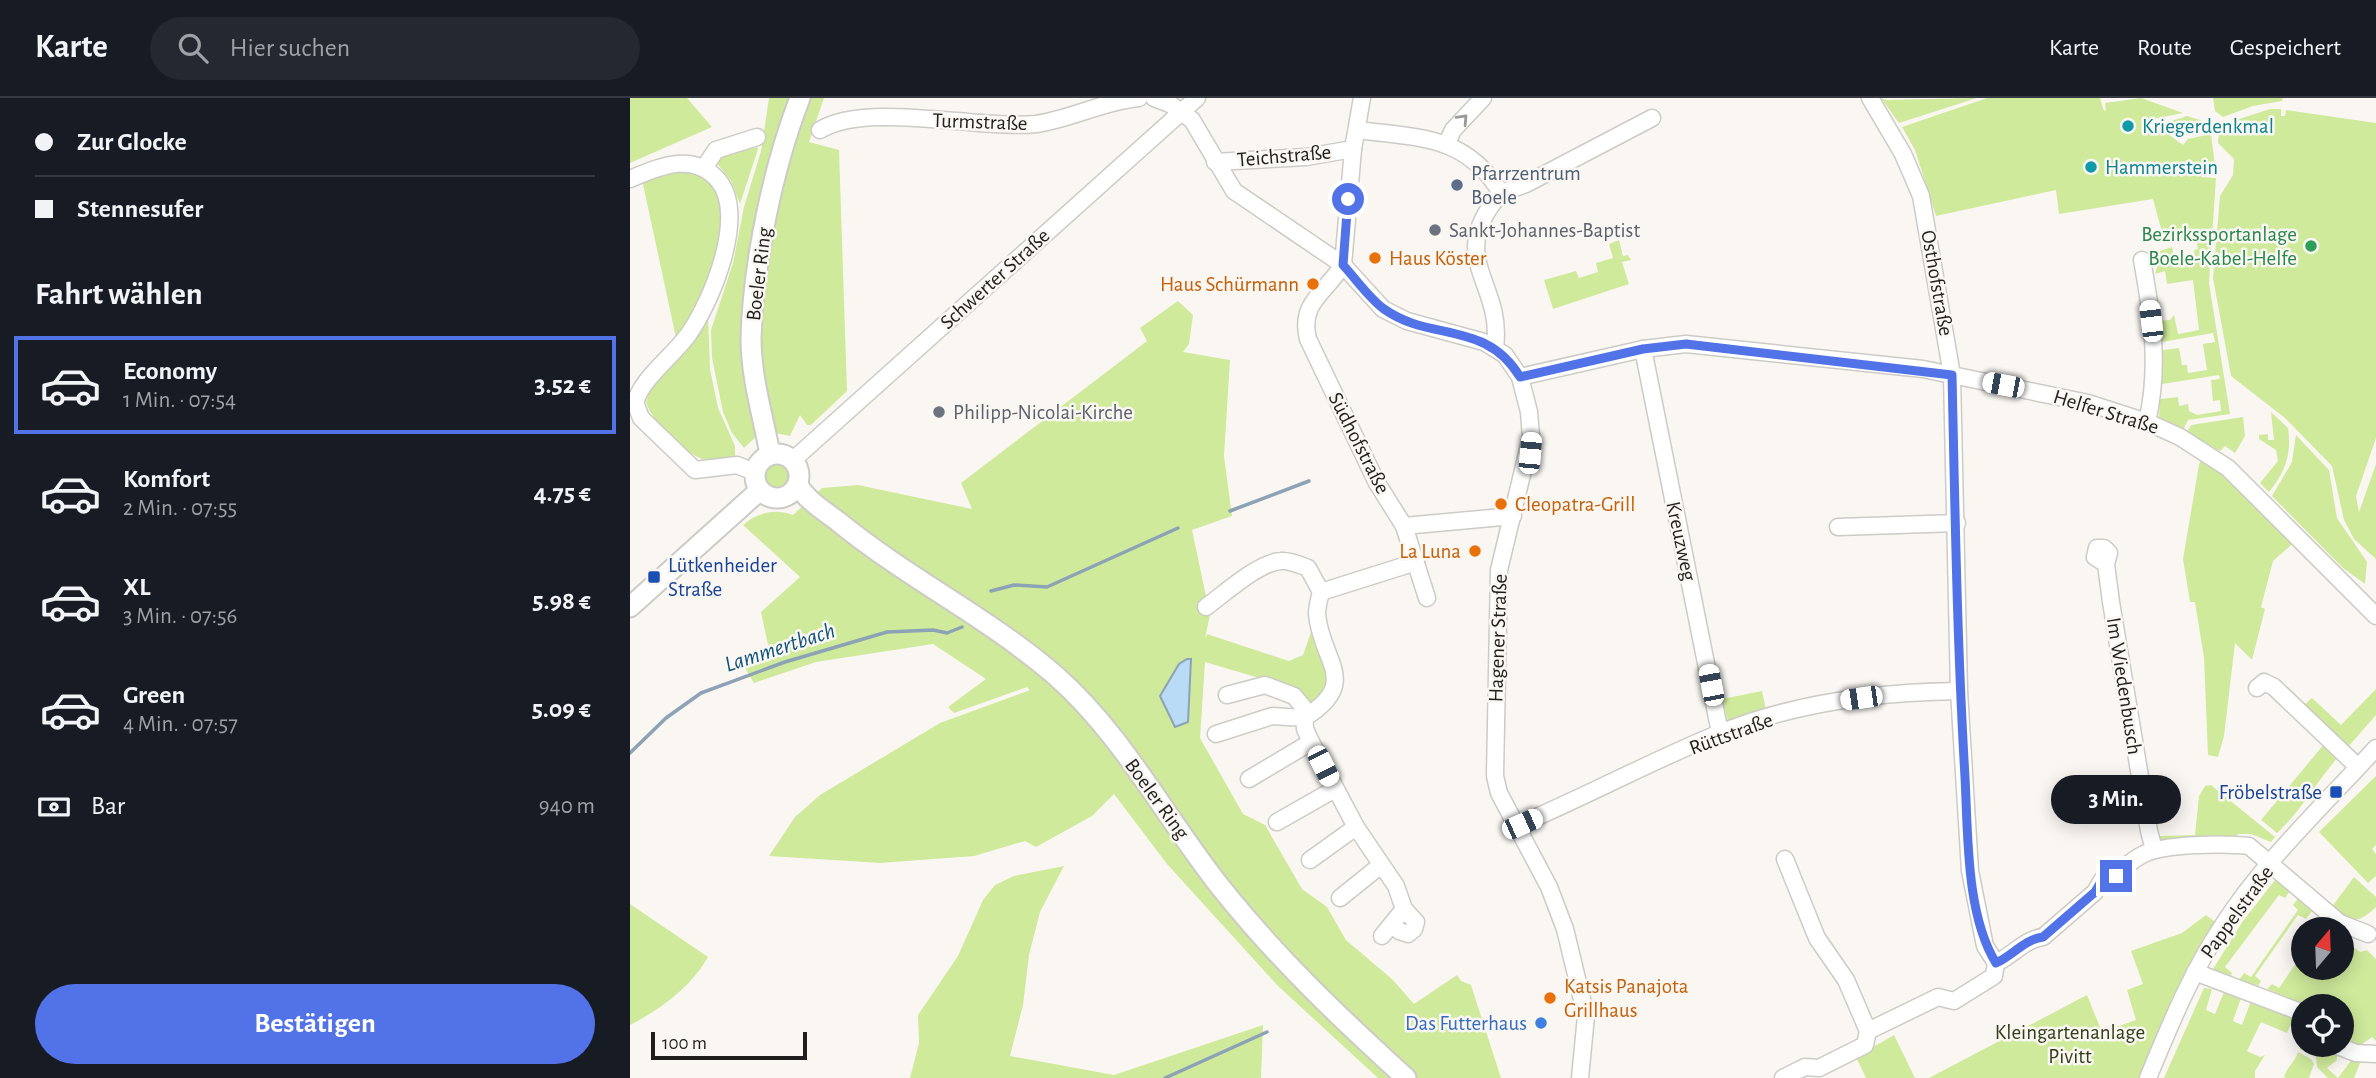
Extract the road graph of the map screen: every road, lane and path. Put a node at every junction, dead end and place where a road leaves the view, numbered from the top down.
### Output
1 (800, 98) edge
2 (1139, 98) edge
3 (1154, 98) edge
4 (1197, 98) edge
5 (1362, 98) edge
6 (1483, 98) edge
7 (1870, 98) edge
8 (1182, 112) junction
9 (1652, 118) dead end
10 (820, 130) dead end
11 (1358, 130) junction
12 (757, 137) dead end
13 (1447, 143) junction
14 (1353, 149) junction
15 (1215, 162) junction
16 (704, 169) junction
17 (630, 180) edge
18 (1501, 193) junction
19 (2142, 260) dead end
20 (1343, 265) junction
21 (1495, 347) junction
22 (1643, 349) junction
23 (1952, 375) junction
24 (1520, 377) junction
25 (632, 402) edge
26 (2147, 422) junction
27 (770, 454) junction
28 (793, 460) junction
29 (757, 481) junction
30 (792, 490) junction
31 (1513, 516) junction
32 (1956, 523) junction
33 (1404, 526) junction
34 (1838, 527) dead end
35 (1416, 562) junction
36 (2106, 564) dead end
37 (1321, 592) junction
38 (1427, 598) dead end
39 (630, 607) edge
40 (1206, 607) dead end
41 (2376, 616) edge
42 (2257, 688) dead end
43 (1959, 691) junction
44 (1227, 695) dead end
45 (1304, 718) junction
46 (1720, 733) junction
47 (1216, 734) dead end
48 (1311, 743) junction
49 (2376, 748) edge
50 (2358, 767) junction
51 (1249, 779) dead end
52 (1335, 789) junction
53 (1277, 822) dead end
54 (1516, 826) junction
55 (1356, 827) junction
56 (2154, 849) junction
57 (1786, 859) dead end
58 (1310, 860) dead end
59 (2271, 863) junction
60 (1381, 865) junction
61 (1340, 898) dead end
62 (1388, 931) dead end
63 (2368, 934) dead end
64 (1996, 963) junction
65 (2195, 972) junction
66 (2291, 1008) edge
67 (1868, 1031) junction
68 (2354, 1051) edge
69 (2376, 1054) edge
70 (1406, 1078) edge
71 (1580, 1078) edge
72 (1783, 1078) edge
73 (2148, 1078) edge

1 - 27 main road, Boeler Ring
2 - 10 street, Turmstraße
3 - 8 street
4 - 8 street, Schwerter Straße
5 - 11 street
13 -> 6 street
7 - 23 street, Osthofstraße
8 - 15 street
8 - 28 street, Schwerter Straße
9 - 18 street
11 - 13 street
11 - 14 street
12 - 16 street
13 - 18 street
14 - 15 street, Teichstraße
14 - 20 street
15 - 20 street
16 - 17 street
16 - 25 street
18 - 21 street
19 - 26 street
20 - 21 street
20 - 33 street, Südhofstraße
21 - 24 street, Hagener Straße
22 - 23 street, Helfer Straße
22 - 24 street, Helfer Straße
22 - 46 street, Kreuzweg
23 - 26 street, Helfer Straße
23 - 32 street, Osthofstraße
24 - 31 street, Hagener Straße
25 - 29 street
26 - 41 street, Helfer Straße
27 - 28 main road
27 - 29 main road
28 - 30 main road
29 - 30 main road
29 - 39 main road
30 - 70 main road, Boeler Ring
31 - 33 street
31 - 54 street, Hagener Straße
32 - 34 street
32 - 43 street, Osthofstraße
33 - 35 street
35 - 37 street
35 - 38 street
36 - 56 street, Im Wiedenbusch
37 - 40 street
37 - 45 street
42 - 50 street
43 - 46 street, Rüttstraße
43 - 64 street, Osthofstraße
44 - 45 street
45 - 47 street
45 - 48 street
46 - 54 street, Rüttstraße
48 - 51 street
48 - 52 street
49 - 50 street, Pappelstraße
50 - 59 street, Pappelstraße
52 - 53 street
52 - 55 street
54 - 71 street, Hagener Straße
55 - 58 street
55 - 60 street
56 - 59 street
56 - 64 street
57 - 67 street
59 - 63 street
59 - 65 street, Pappelstraße
60 - 61 street
60 - 62 street
64 - 67 street
65 - 66 street
65 - 73 street, Pappelstraße
67 - 72 street
68 - 69 street

